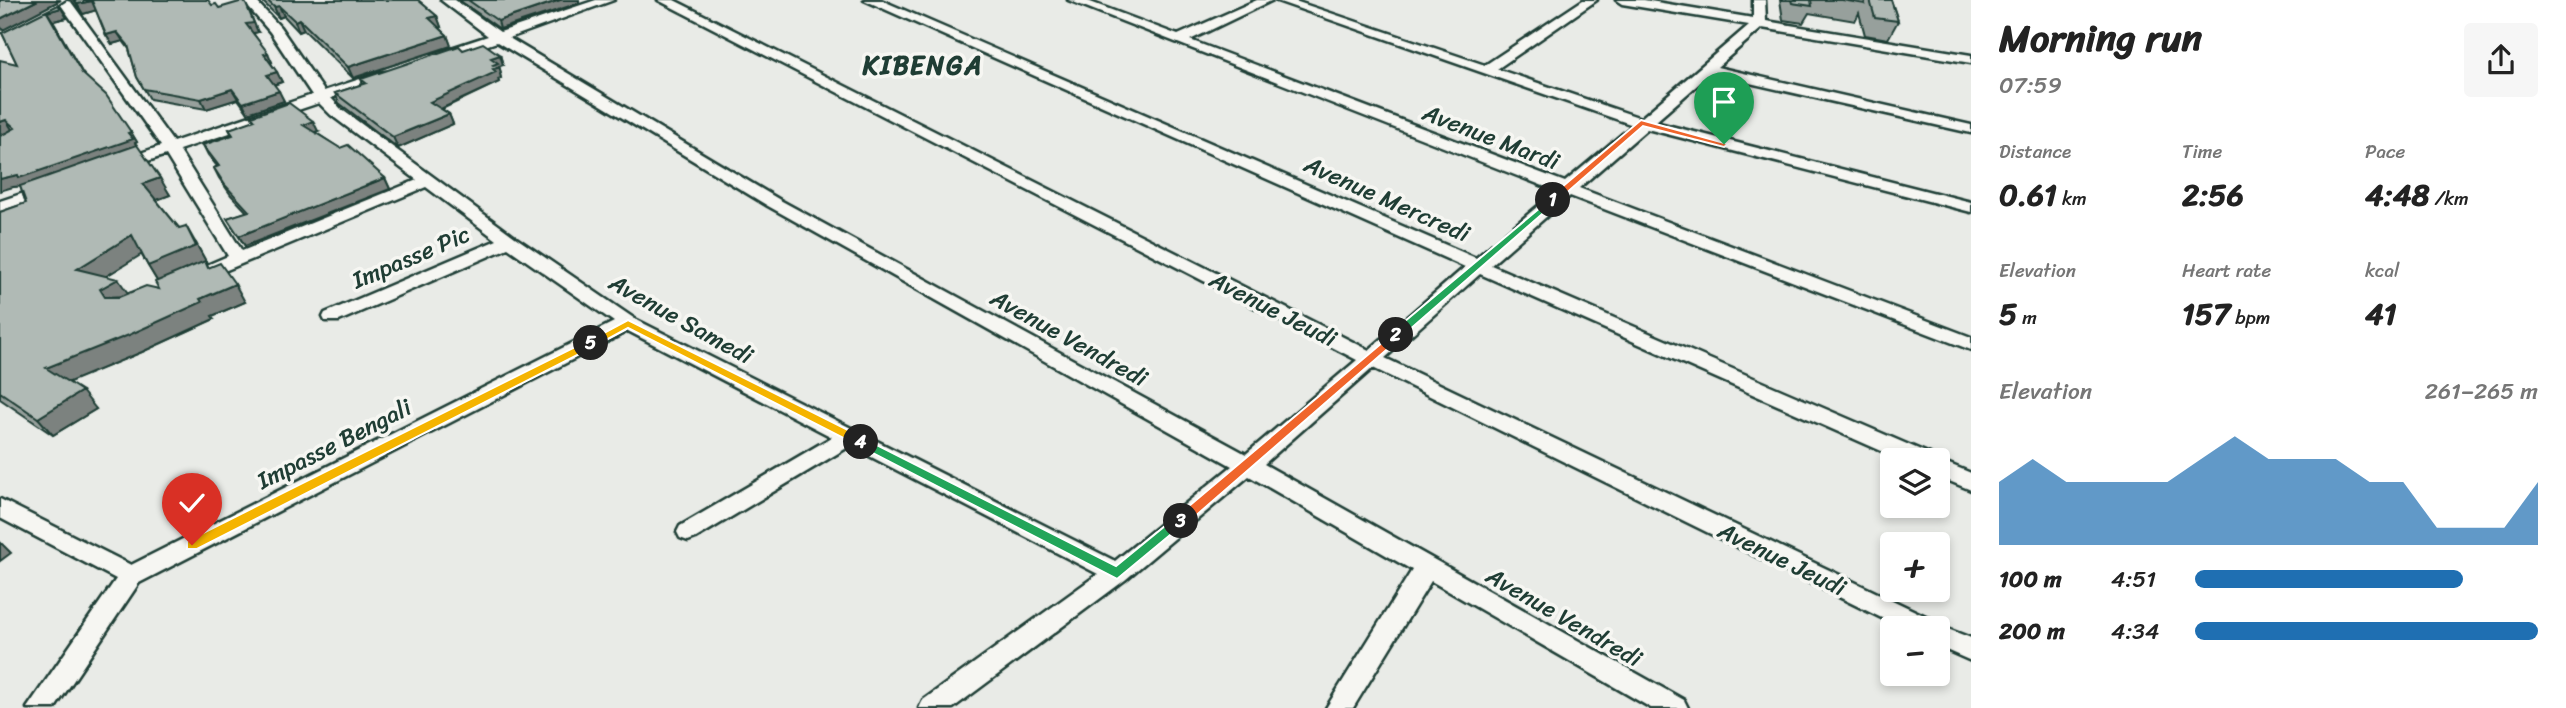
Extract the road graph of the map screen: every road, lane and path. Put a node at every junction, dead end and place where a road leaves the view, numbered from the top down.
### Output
1 (248, 0) edge
2 (447, 0) edge
3 (608, 0) edge
4 (664, 0) edge
5 (870, 0) edge
6 (1074, 0) edge
7 (1267, 0) edge
8 (1280, 0) edge
9 (1591, 0) edge
10 (1622, 0) edge
11 (1759, 0) edge
12 (66, 5) edge
13 (1760, 23) junction
14 (498, 37) junction
15 (1179, 40) junction
16 (1971, 60) edge
17 (422, 63) edge
18 (1489, 69) junction
19 (1707, 69) junction
20 (396, 71) edge
21 (320, 97) junction
22 (1641, 123) junction
23 (1971, 129) edge
24 (169, 147) junction
25 (104, 170) edge
26 (427, 181) junction
27 (65, 184) edge
28 (1565, 189) junction
29 (0, 207) edge
30 (1971, 207) edge
31 (509, 242) junction
32 (238, 258) junction
33 (1475, 267) junction
34 (187, 280) edge
35 (332, 317) dead end
36 (628, 323) junction
37 (1971, 344) edge
38 (1369, 358) junction
39 (850, 436) junction
40 (1894, 448) edge
41 (1248, 465) junction
42 (1950, 473) edge
43 (1971, 482) edge
44 (0, 508) edge
45 (688, 532) dead end
46 (1427, 567) junction
47 (1117, 573) junction
48 (131, 576) junction
49 (1900, 616) edge
50 (1950, 640) edge
51 (1971, 650) edge
52 (40, 708) edge
53 (932, 708) edge
54 (1339, 708) edge
55 (1675, 708) edge

1 - 21 street, Avenue Samedi
2 - 14 street, Avenue Vendredi
3 - 14 street
4 - 38 street, Avenue Jeudi
5 - 33 street, Avenue Mercredi
6 - 15 street, Avenue Mardi
7 - 15 street
8 - 18 street
9 - 18 street
10 - 13 street
11 - 13 street
12 - 24 street
13 - 16 street
13 - 19 street
14 - 17 street
14 - 41 street, Avenue Vendredi
15 - 28 street, Avenue Mardi
18 - 22 street
19 - 22 street
19 - 23 street
20 - 21 street
21 - 24 street
21 - 26 street, Avenue Samedi
22 - 28 street
22 - 30 street
24 - 25 street
24 - 32 street
26 - 31 street, Avenue Samedi
26 - 32 street
27 - 29 street
28 - 33 street
28 - 37 street, Avenue Mardi
31 - 35 street, Impasse Pic
31 - 36 street, Avenue Samedi
32 - 34 street
33 - 38 street
33 - 40 street, Avenue Mercredi
36 - 39 street, Avenue Samedi
36 - 48 street, Impasse Bengali
38 - 41 street
38 - 49 street, Avenue Jeudi
39 - 45 street
39 - 47 street, Avenue Samedi
41 - 46 street, Avenue Vendredi
41 - 47 street
42 - 43 street
44 - 48 street
46 - 54 street
46 - 55 street, Avenue Vendredi
47 - 53 street
48 - 52 street, Impasse Bengali
50 - 51 street

